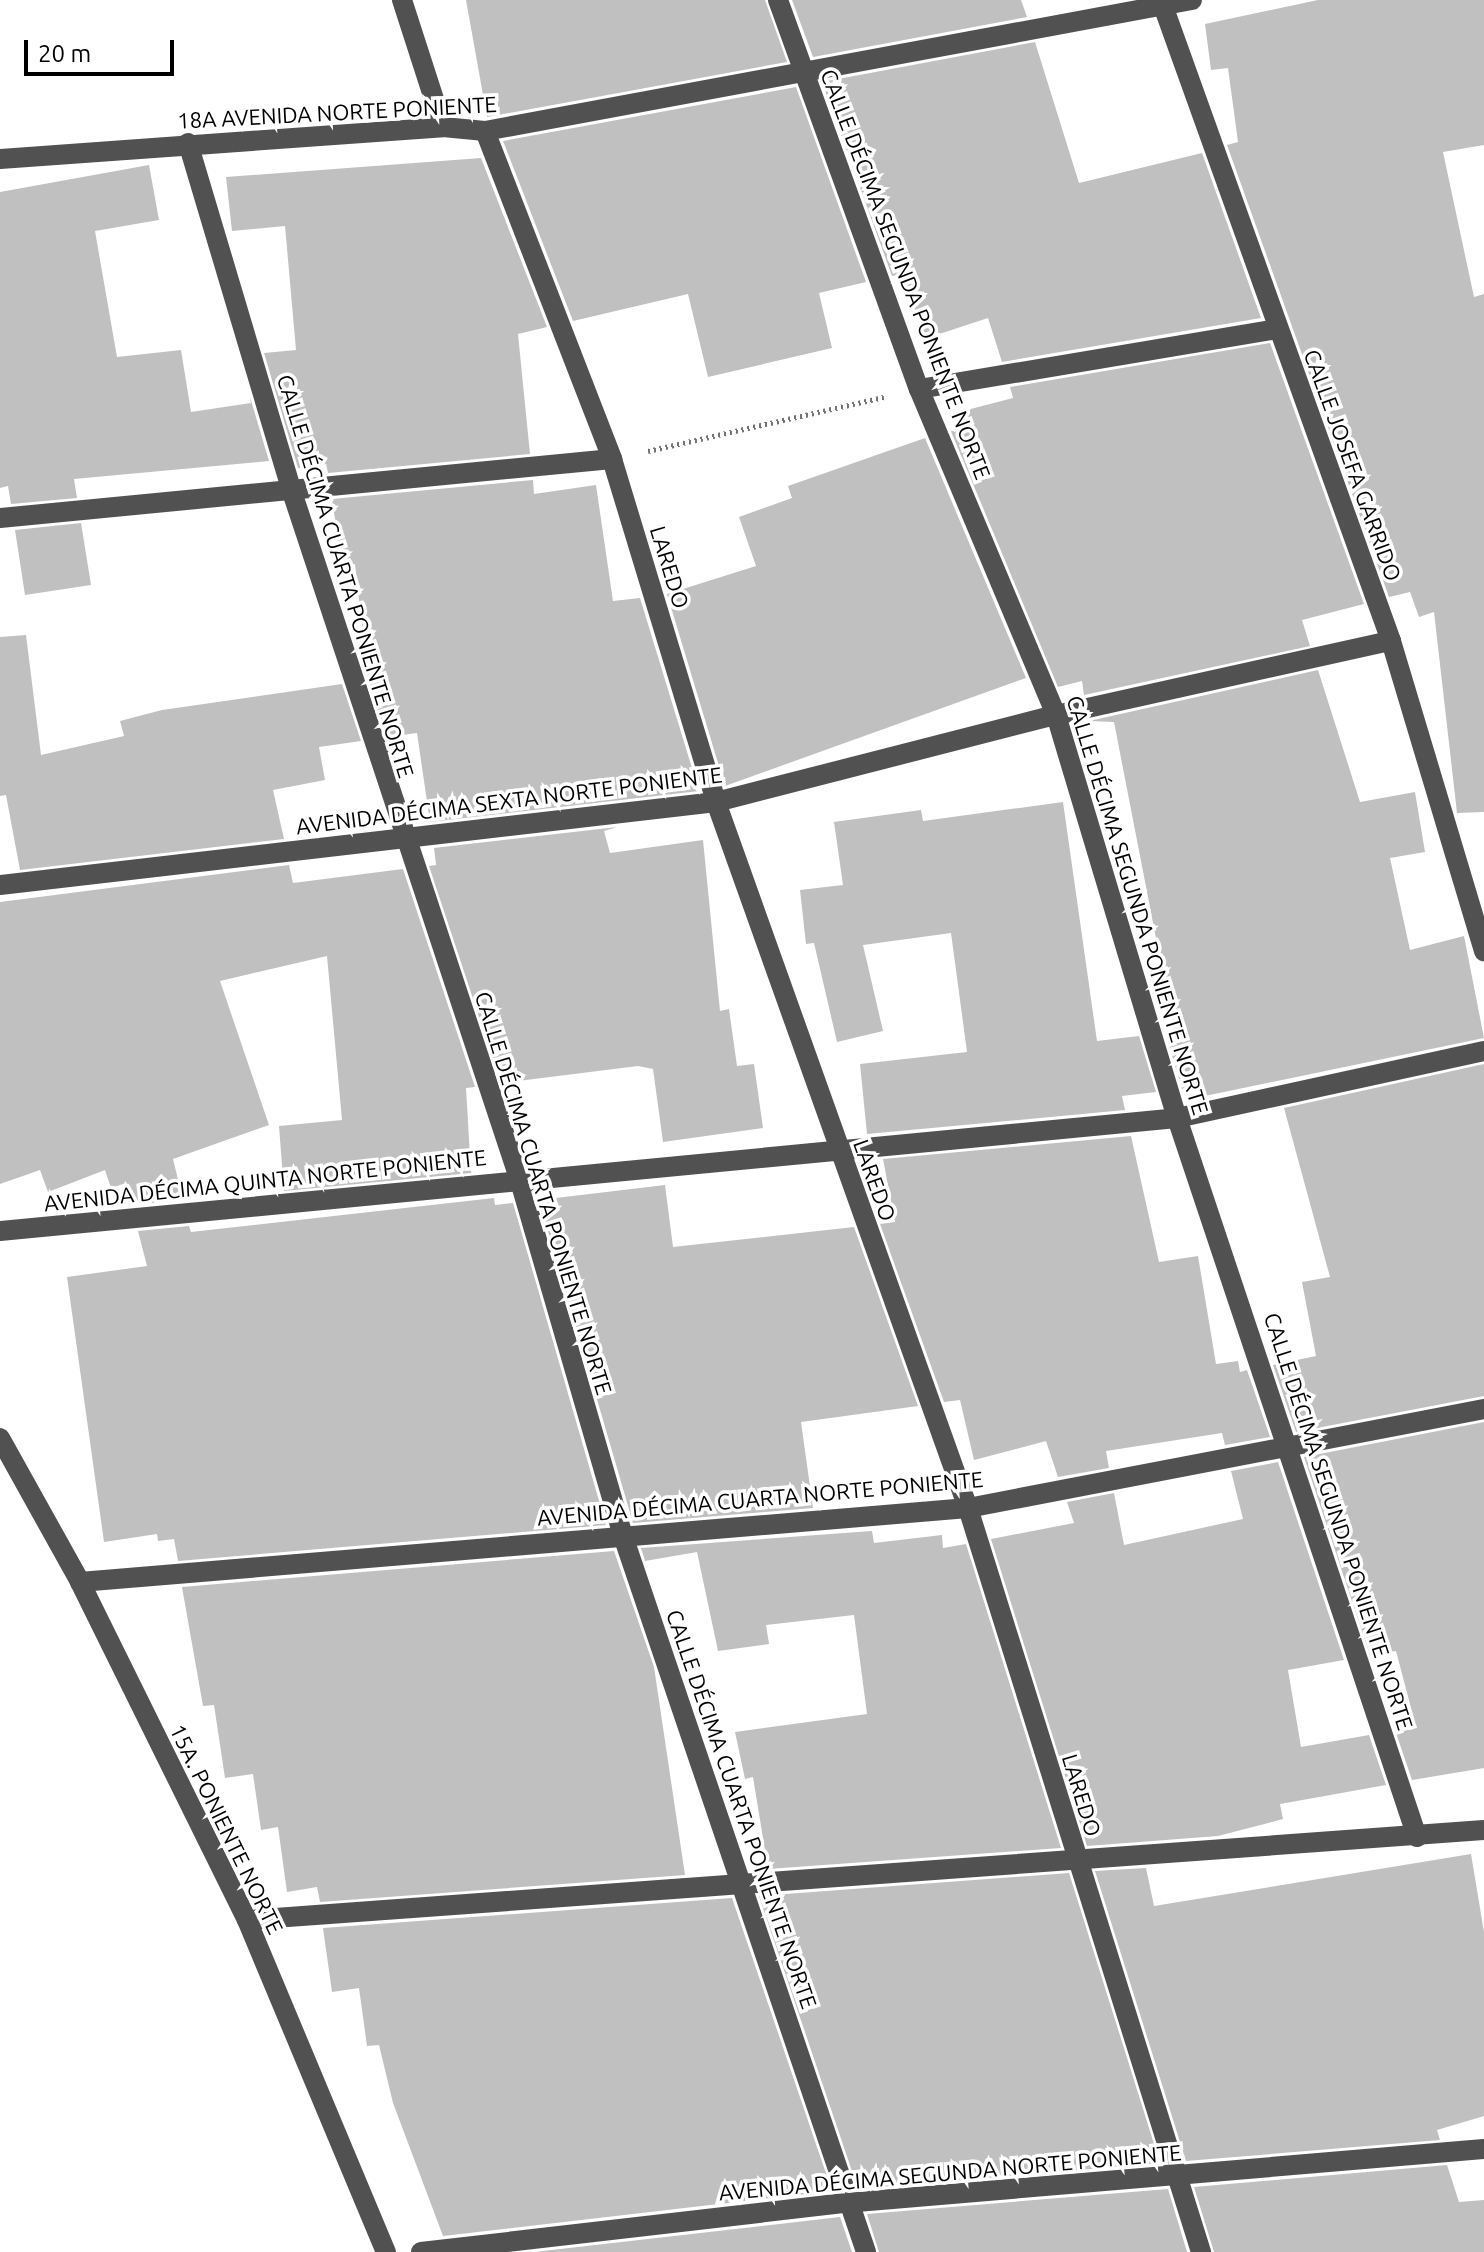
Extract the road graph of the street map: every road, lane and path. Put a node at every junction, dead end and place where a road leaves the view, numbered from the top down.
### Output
1 (402, 0) edge
2 (778, 0) edge
3 (1192, 0) edge
4 (1163, 4) edge
5 (806, 76) junction
6 (443, 127) junction
7 (485, 131) junction
8 (188, 143) junction
9 (0, 159) edge
10 (1277, 329) junction
11 (919, 389) junction
12 (612, 459) junction
13 (291, 489) junction
14 (0, 518) edge
15 (1391, 641) junction
16 (1056, 715) junction
17 (716, 802) junction
18 (403, 836) junction
19 (0, 885) edge
20 (1484, 951) edge
21 (1484, 1051) edge
22 (1177, 1118) junction
23 (840, 1153) junction
24 (519, 1178) junction
25 (0, 1231) edge
26 (1484, 1409) edge
27 (0, 1438) edge
28 (1290, 1442) junction
29 (968, 1508) junction
30 (622, 1533) junction
31 (80, 1582) junction
32 (1484, 1830) edge
33 (1417, 1837) junction
34 (1077, 1861) junction
35 (744, 1880) junction
36 (247, 1920) junction
37 (1484, 2149) edge
38 (1173, 2175) junction
39 (845, 2203) junction
40 (386, 2252) edge
41 (421, 2252) edge
42 (866, 2252) edge
43 (1201, 2252) edge

1 - 6 street
2 - 5 street, CALLE DÉCIMA SEGUNDA PONIENTE NORTE
3 - 4 street, 18A AVENIDA NORTE PONIENTE
4 - 5 street, 18A AVENIDA NORTE PONIENTE
4 - 10 street, CALLE JOSEFA GARRIDO
5 - 7 street, 18A AVENIDA NORTE PONIENTE
5 - 11 street, CALLE DÉCIMA SEGUNDA PONIENTE NORTE
6 - 7 street, 18A AVENIDA NORTE PONIENTE
6 - 8 street, 18A AVENIDA NORTE PONIENTE
7 - 12 street, LAREDO
8 - 9 street, 18A AVENIDA NORTE PONIENTE
8 - 13 street, CALLE DÉCIMA CUARTA PONIENTE NORTE
10 - 11 street
10 - 15 street, CALLE JOSEFA GARRIDO
11 - 12 path
11 - 16 street, CALLE DÉCIMA SEGUNDA PONIENTE NORTE
12 - 13 street
12 - 17 street, LAREDO
13 - 14 street
13 - 18 street, CALLE DÉCIMA CUARTA PONIENTE NORTE
15 - 16 street, AVENIDA DÉCIMA SEXTA NORTE PONIENTE
15 - 20 street, CALLE JOSEFA GARRIDO
16 - 17 street, AVENIDA DÉCIMA SEXTA NORTE PONIENTE
16 - 22 street, CALLE DÉCIMA SEGUNDA PONIENTE NORTE
17 - 18 street, AVENIDA DÉCIMA SEXTA NORTE PONIENTE
17 - 23 street, LAREDO
18 - 19 street, AVENIDA DÉCIMA SEXTA NORTE PONIENTE
18 - 24 street, CALLE DÉCIMA CUARTA PONIENTE NORTE
21 - 22 street, AVENIDA DÉCIMA QUINTA NORTE PONIENTE
22 - 23 street, AVENIDA DÉCIMA QUINTA NORTE PONIENTE
22 - 28 street, CALLE DÉCIMA SEGUNDA PONIENTE NORTE
23 - 24 street, AVENIDA DÉCIMA QUINTA NORTE PONIENTE
23 - 29 street, LAREDO
24 - 25 street, AVENIDA DÉCIMA QUINTA NORTE PONIENTE
24 - 30 street, CALLE DÉCIMA CUARTA PONIENTE NORTE
26 - 28 street, AVENIDA DÉCIMA CUARTA NORTE PONIENTE
27 - 31 street, 15A. PONIENTE NORTE
28 - 29 street, AVENIDA DÉCIMA CUARTA NORTE PONIENTE
28 - 33 street, CALLE DÉCIMA SEGUNDA PONIENTE NORTE
29 - 30 street, AVENIDA DÉCIMA CUARTA NORTE PONIENTE
29 - 34 street, LAREDO
30 - 31 street, AVENIDA DÉCIMA CUARTA NORTE PONIENTE
30 - 35 street, CALLE DÉCIMA CUARTA PONIENTE NORTE
31 - 36 street, 15A. PONIENTE NORTE
32 - 33 street
33 - 34 street
34 - 35 street
34 - 38 street, LAREDO
35 - 36 street
35 - 39 street, CALLE DÉCIMA CUARTA PONIENTE NORTE
36 - 40 street, 15A. PONIENTE NORTE
37 - 38 street, AVENIDA DÉCIMA SEGUNDA NORTE PONIENTE
38 - 39 street, AVENIDA DÉCIMA SEGUNDA NORTE PONIENTE
38 - 43 street, LAREDO
39 - 41 street, AVENIDA DÉCIMA SEGUNDA NORTE PONIENTE
39 - 42 street, CALLE DÉCIMA CUARTA PONIENTE NORTE

